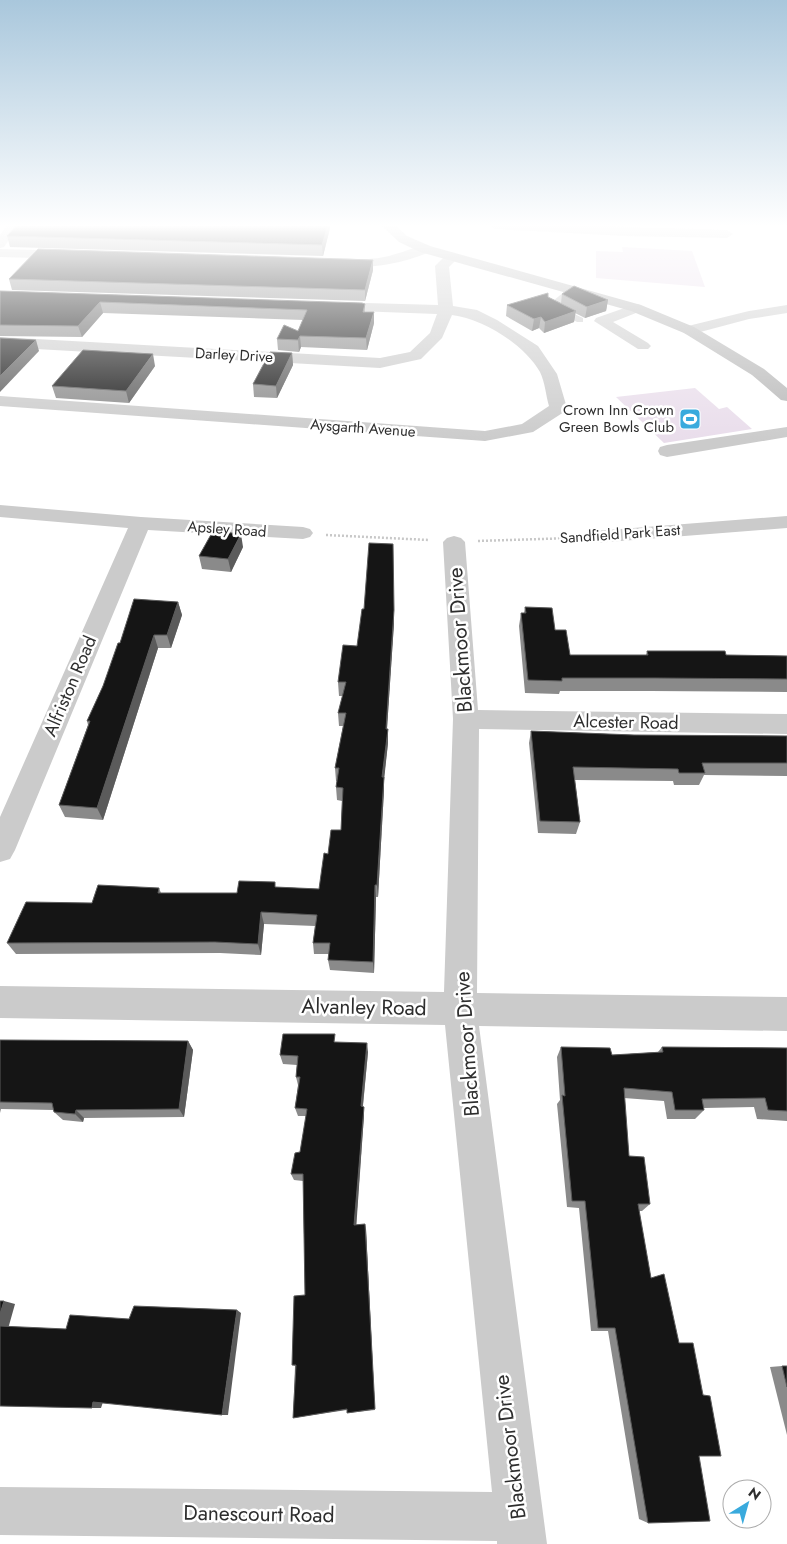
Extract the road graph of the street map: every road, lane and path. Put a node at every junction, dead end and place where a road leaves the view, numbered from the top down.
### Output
1 (445, 297) edge
2 (563, 297) edge
3 (600, 297) edge
4 (312, 306) edge
5 (636, 308) junction
6 (787, 309) edge
7 (446, 310) junction
8 (580, 320) dead end
9 (689, 330) junction
10 (0, 342) edge
11 (643, 346) dead end
12 (787, 396) edge
13 (0, 402) edge
14 (787, 432) edge
15 (667, 451) dead end
16 (0, 511) edge
17 (787, 522) edge
18 (141, 523) junction
19 (303, 533) joint
20 (595, 537) joint
21 (454, 542) junction
22 (466, 719) junction
23 (787, 724) edge
24 (0, 850) edge
25 (0, 1002) edge
26 (460, 1009) junction
27 (787, 1014) edge
28 (0, 1511) edge
29 (520, 1531) edge

1 - 7 street, Darley Drive
2 - 8 lane
3 - 5 street
4 - 7 street
5 - 9 street
5 - 11 street
6 - 9 street
7 - 10 street, Darley Drive
7 - 13 street, Aysgarth Avenue
9 - 12 street
14 - 15 street
16 - 18 street, Apsley Road
17 - 20 street, Sandfield Park East
18 - 19 street, Apsley Road
18 - 24 street, Alfriston Road
19 - 21 path
20 - 21 path, Sandfield Park East
21 - 22 street, Blackmoor Drive
22 - 23 street, Alcester Road
22 - 26 street, Blackmoor Drive
25 - 26 street, Alvanley Road
26 - 27 street, Alvanley Road
26 - 29 street, Blackmoor Drive
28 - 29 street, Danescourt Road

